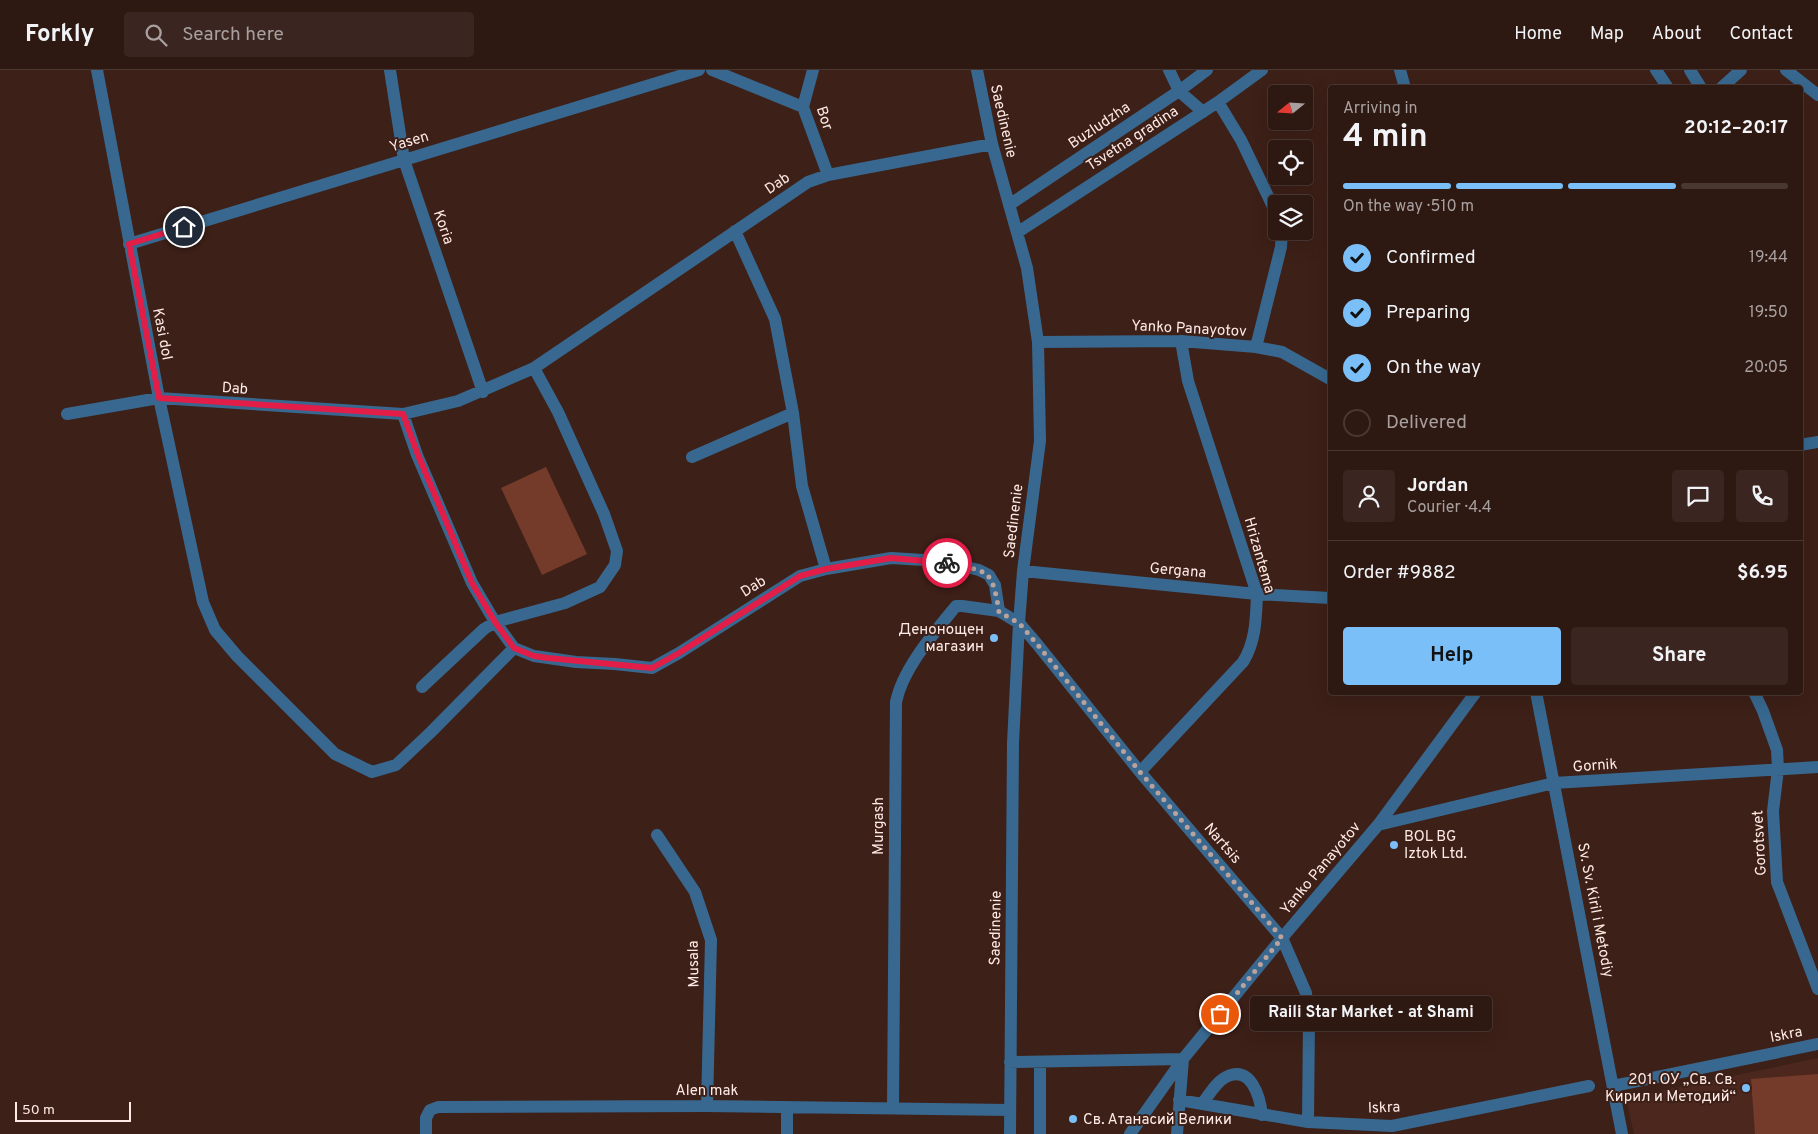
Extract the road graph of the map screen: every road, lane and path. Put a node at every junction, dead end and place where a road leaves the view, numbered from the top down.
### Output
1 (97, 70) edge
2 (390, 70) edge
3 (699, 70) edge
4 (712, 70) edge
5 (813, 70) edge
6 (977, 70) edge
7 (1169, 70) edge
8 (1206, 70) edge
9 (1262, 70) edge
10 (1400, 70) edge
11 (1656, 70) edge
12 (1690, 70) edge
13 (1741, 70) edge
14 (1786, 70) edge
15 (1403, 85) edge
16 (1666, 85) edge
17 (1699, 85) edge
18 (1724, 85) edge
19 (1179, 91) junction
20 (1818, 96) edge
21 (1218, 102) junction
22 (803, 106) junction
23 (1203, 112) junction
24 (992, 144) junction
25 (404, 160) junction
26 (828, 175) junction
27 (1268, 196) edge
28 (1009, 205) junction
29 (735, 231) junction
30 (1018, 232) junction
31 (1281, 240) edge
32 (129, 244) junction
33 (1181, 340) junction
34 (1038, 342) junction
35 (1256, 347) junction
36 (534, 368) junction
37 (1328, 378) edge
38 (483, 392) junction
39 (159, 398) junction
40 (793, 412) junction
41 (67, 414) dead end
42 (403, 414) junction
43 (1818, 442) edge
44 (1803, 444) edge
45 (692, 457) dead end
46 (826, 569) junction
47 (1023, 571) junction
48 (1257, 594) junction
49 (1328, 598) edge
50 (999, 612) junction
51 (495, 622) junction
52 (1019, 623) junction
53 (514, 648) junction
54 (422, 687) dead end
55 (1474, 695) edge
56 (1537, 695) edge
57 (1755, 695) edge
58 (1818, 766) edge
59 (1778, 769) junction
60 (1140, 772) junction
61 (1554, 784) junction
62 (1378, 825) junction
63 (657, 835) dead end
64 (1282, 938) junction
65 (1818, 989) edge
66 (1818, 1044) edge
67 (1183, 1060) junction
68 (1010, 1062) junction
69 (1040, 1062) junction
70 (1589, 1086) dead end
71 (1613, 1086) junction
72 (1179, 1100) junction
73 (1202, 1104) junction
74 (707, 1106) junction
75 (787, 1107) junction
76 (893, 1108) junction
77 (1010, 1110) junction
78 (1262, 1115) junction
79 (1308, 1122) junction
80 (426, 1134) edge
81 (787, 1134) edge
82 (1010, 1134) edge
83 (1040, 1134) edge
84 (1130, 1134) edge
85 (1176, 1134) edge
86 (1622, 1134) edge

1 - 32 street, Kasi dol
2 - 25 street, Koria
3 - 25 street, Yasen
4 - 22 street
5 - 22 street, Bor
6 - 24 street, Saedinenie
7 - 19 street
8 - 19 street, Buzludzha
9 - 21 street, Tsvetna gradina
10 - 15 street
11 - 16 street
12 - 17 street
13 - 18 street
14 - 20 street
19 - 23 street
19 - 28 street, Buzludzha
21 - 23 street, Tsvetna gradina
21 - 27 street
22 - 26 street, Bor
23 - 30 street, Tsvetna gradina
24 - 26 street, Dab
24 - 28 street, Saedinenie
25 - 32 street, Yasen
25 - 38 street, Koria
26 - 29 street, Dab
28 - 30 street, Saedinenie
29 - 36 street, Dab
29 - 40 street
30 - 34 street, Saedinenie
31 - 35 street
32 - 39 street, Kasi dol
33 - 34 street, Yanko Panayotov
33 - 35 street, Yanko Panayotov
33 - 48 street, Hrizantema
34 - 47 street, Saedinenie
35 - 37 street, Yanko Panayotov
36 - 38 street, Dab
36 - 51 street
38 - 42 street, Dab
39 - 41 street, Dab
39 - 42 street, Dab
39 - 53 street, Kasi dol
40 - 45 street
40 - 46 street
42 - 51 street
43 - 44 street
46 - 50 street, Dab
46 - 53 street, Dab
47 - 48 street, Gergana
47 - 52 street, Saedinenie
48 - 49 street, Gergana
48 - 60 street, Hrizantema
50 - 52 street
50 - 76 street, Murgash
51 - 53 street
51 - 54 street
52 - 60 street, Nartsis
52 - 68 street, Saedinenie
55 - 62 street, Yanko Panayotov
56 - 61 street, Sv. Sv. Kiril i Metodiy
57 - 59 street, Gorotsvet
58 - 59 street, Gornik
59 - 61 street, Gornik
59 - 65 street, Gorotsvet
60 - 64 street, Nartsis
61 - 62 street, Gornik
61 - 71 street, Sv. Sv. Kiril i Metodiy
62 - 64 street, Yanko Panayotov
63 - 74 street, Musala
64 - 67 street, Yanko Panayotov
64 - 79 street, Nartsis
66 - 71 street, Iskra
67 - 69 street
67 - 72 street
67 - 84 street, Yanko Panayotov
68 - 69 street
68 - 77 street, Saedinenie
69 - 83 street
70 - 79 street, Iskra
71 - 86 street, Sv. Sv. Kiril i Metodiy
72 - 73 street, Iskra
72 - 85 street
73 - 78 street, Iskra
73 - 78 street
74 - 75 street, Alen mak
74 - 80 street, Alen mak
75 - 76 street, Alen mak
75 - 81 street
76 - 77 street, Alen mak
77 - 82 street, Saedinenie
78 - 79 street, Iskra

